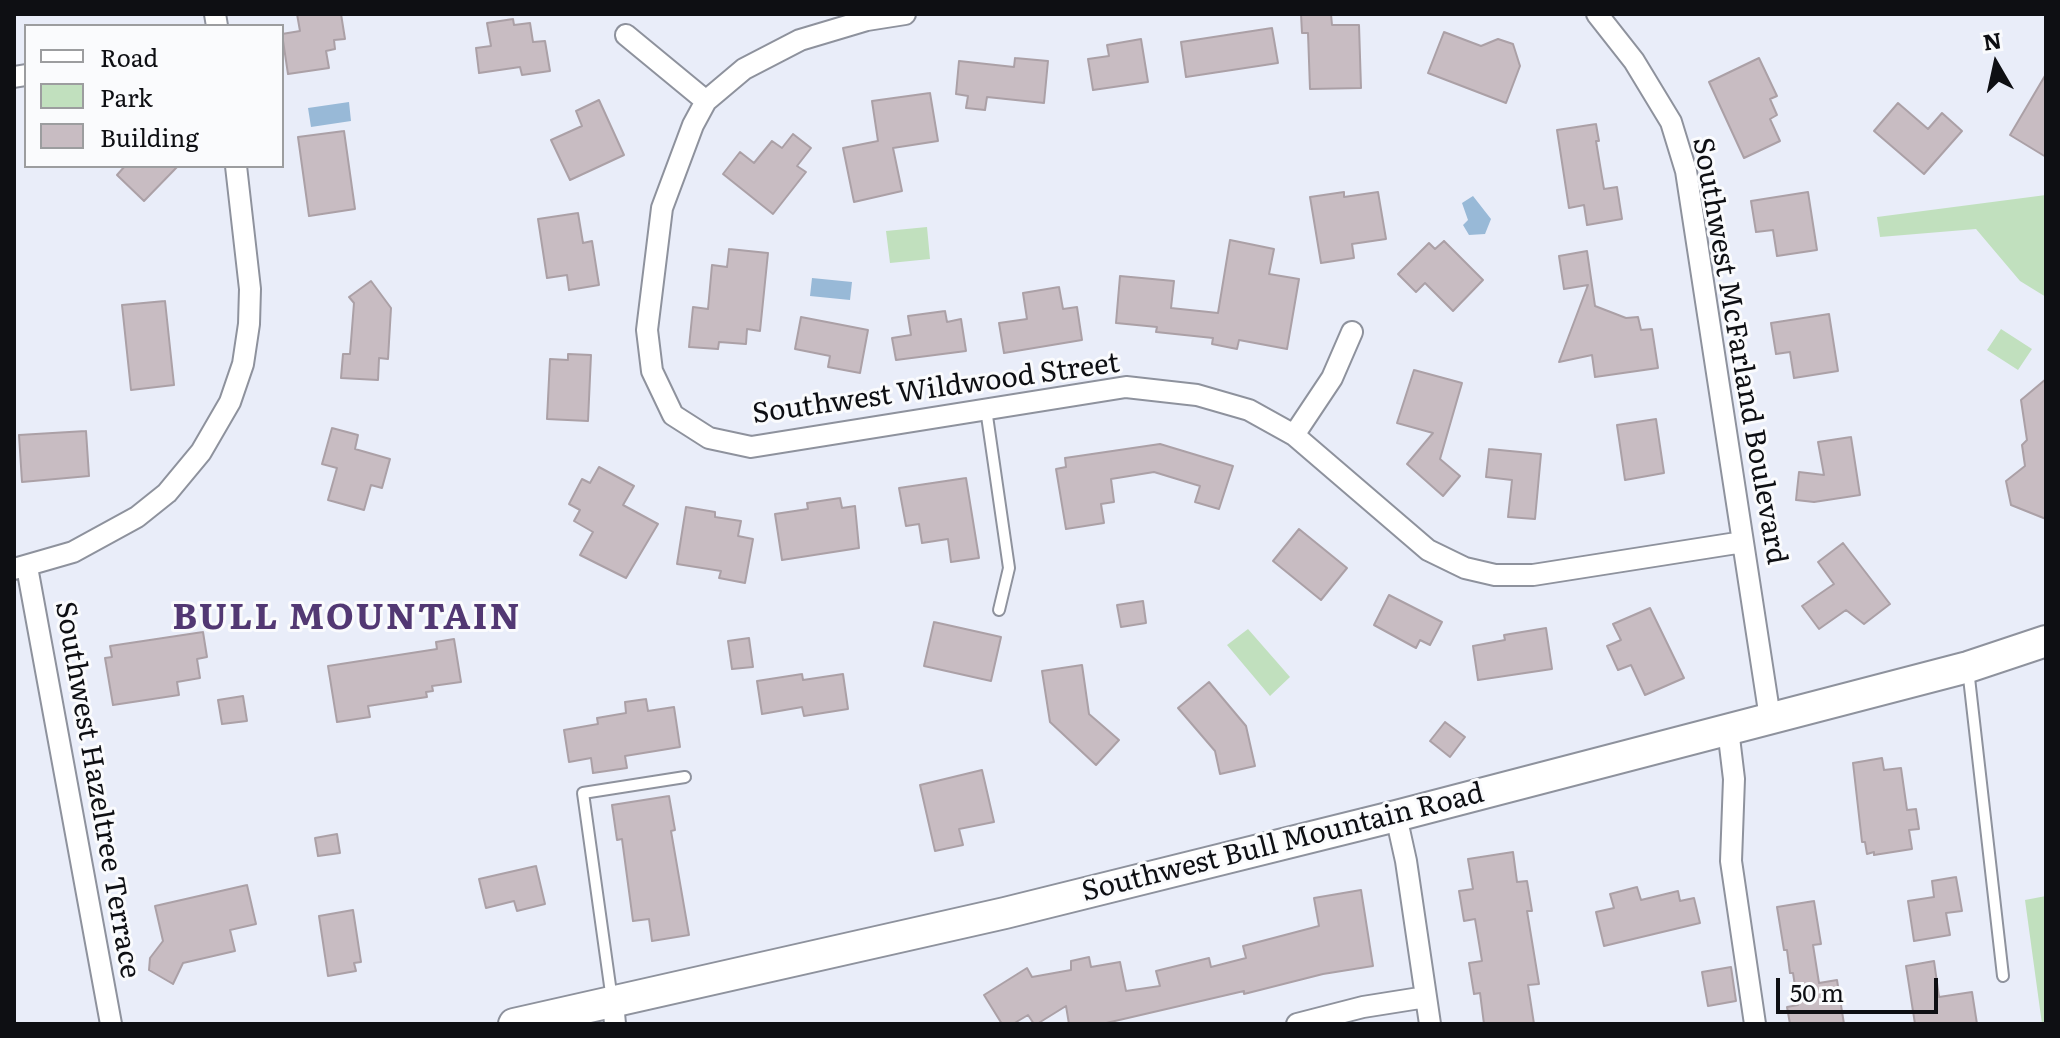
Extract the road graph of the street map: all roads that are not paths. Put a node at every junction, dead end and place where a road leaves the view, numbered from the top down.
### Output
1 (905, 14) edge
2 (1597, 14) edge
3 (626, 35) dead end
4 (706, 101) junction
5 (236, 168) edge
6 (1352, 332) dead end
7 (986, 409) junction
8 (1294, 435) junction
9 (1743, 542) junction
10 (21, 568) edge
11 (999, 610) dead end
12 (2046, 641) edge
13 (1968, 667) junction
14 (1770, 718) junction
15 (1728, 729) junction
16 (685, 777) dead end
17 (1396, 816) junction
18 (2003, 976) dead end
19 (1426, 997) junction
20 (614, 1013) edge
21 (111, 1024) edge
22 (514, 1024) edge
23 (1297, 1024) edge
24 (1430, 1024) edge
25 (1755, 1024) edge

1 - 4 street
2 - 9 street, Southwest McFarland Boulevard
3 - 4 street
4 - 7 street, Southwest Wildwood Street
5 - 10 street
6 - 8 street
7 - 8 street, Southwest Wildwood Street
7 - 11 lane
8 - 9 street, Southwest Wildwood Street
9 - 14 street, Southwest McFarland Boulevard
10 - 21 street, Southwest Hazeltree Terrace
12 - 13 main road, Southwest Bull Mountain Road
13 - 14 main road, Southwest Bull Mountain Road
13 - 18 lane
14 - 15 main road, Southwest Bull Mountain Road
15 - 17 main road, Southwest Bull Mountain Road
15 - 25 street
16 - 20 lane
17 - 19 street
17 - 20 main road, Southwest Bull Mountain Road
19 - 23 street
19 - 24 street
20 - 22 main road, Southwest Bull Mountain Road

